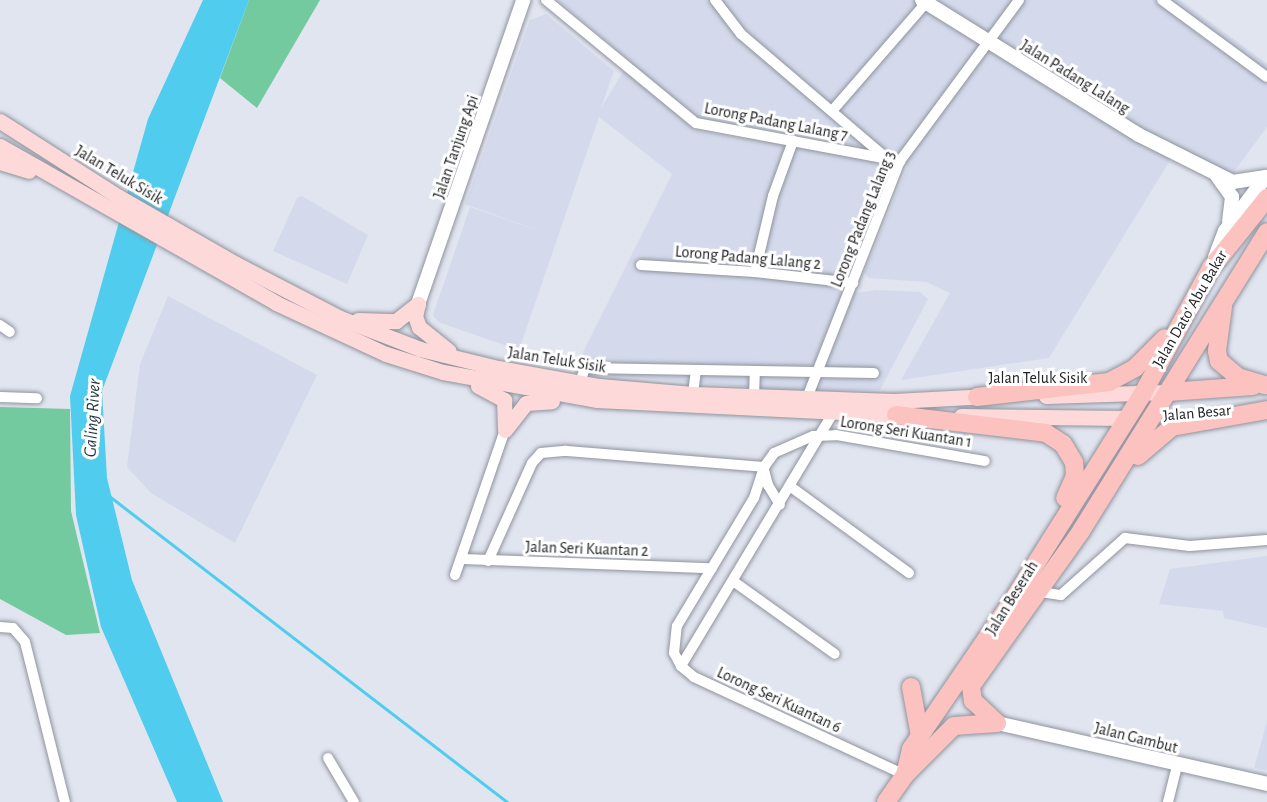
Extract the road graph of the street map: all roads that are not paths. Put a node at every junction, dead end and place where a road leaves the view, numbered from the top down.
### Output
1 (523, 0) edge
2 (546, 0) edge
3 (715, 0) edge
4 (1019, 0) edge
5 (1162, 0) edge
6 (924, 1) edge
7 (987, 40) junction
8 (1267, 77) edge
9 (832, 111) junction
10 (0, 121) edge
11 (0, 131) edge
12 (793, 141) junction
13 (0, 146) edge
14 (47, 152) junction
15 (887, 158) junction
16 (900, 161) junction
17 (0, 162) edge
18 (1216, 175) junction
19 (1266, 176) edge
20 (58, 181) junction
21 (1267, 198) edge
22 (1225, 231) junction
23 (1267, 232) edge
24 (184, 243) junction
25 (1267, 247) edge
26 (1245, 262) junction
27 (640, 265) dead end
28 (1211, 268) junction
29 (755, 272) junction
30 (853, 283) junction
31 (1225, 296) junction
32 (418, 304) junction
33 (340, 318) junction
34 (1182, 318) junction
35 (0, 325) edge
36 (10, 332) dead end
37 (477, 363) junction
38 (696, 371) junction
39 (443, 372) junction
40 (755, 372) junction
41 (819, 372) junction
42 (874, 373) dead end
43 (582, 375) junction
44 (1266, 385) edge
45 (1168, 392) junction
46 (693, 394) junction
47 (1142, 395) junction
48 (754, 396) junction
49 (0, 397) edge
50 (977, 397) junction
51 (37, 398) dead end
52 (807, 398) junction
53 (597, 400) junction
54 (1267, 409) edge
55 (833, 413) junction
56 (896, 415) junction
57 (1152, 417) junction
58 (1128, 418) junction
59 (505, 430) junction
60 (822, 436) junction
61 (985, 461) dead end
62 (764, 467) junction
63 (791, 487) junction
64 (780, 505) junction
65 (1081, 531) junction
66 (1267, 540) edge
67 (461, 559) junction
68 (488, 561) junction
69 (712, 568) junction
70 (909, 573) dead end
71 (455, 575) dead end
72 (734, 581) junction
73 (1041, 592) junction
74 (1011, 603) junction
75 (0, 627) edge
76 (835, 654) dead end
77 (681, 666) junction
78 (911, 687) dead end
79 (997, 723) junction
80 (920, 736) junction
81 (328, 758) dead end
82 (1178, 766) junction
83 (906, 775) junction
84 (1267, 784) edge
85 (65, 802) edge
86 (354, 802) edge
87 (886, 802) edge
88 (1168, 802) edge

1 - 32 street, Jalan Tanjung Api
2 - 12 street, Lorong Padang Lalang 7
3 - 9 street
4 - 7 street, Lorong Padang Lalang 3
5 - 8 street
6 - 7 street, Jalan Padang Lalang
6 - 9 street
7 - 16 street, Lorong Padang Lalang 3
7 - 18 street, Jalan Padang Lalang
9 - 15 street
10 - 14 main road, Jalan Teluk Sisik
11 - 14 main road
12 - 15 street, Lorong Padang Lalang 7
12 - 29 street
13 - 20 main road, Jalan Teluk Sisik
14 - 24 main road, Jalan Teluk Sisik
15 - 16 street, Lorong Padang Lalang 7
16 - 30 street, Lorong Padang Lalang 3
17 - 20 main road
18 - 19 street, Jalan Padang Lalang
18 - 22 street
19 - 22 street
20 - 24 main road, Jalan Teluk Sisik
21 - 28 highway, Jalan Dato' Abu Bakar
22 - 28 street
23 - 26 highway, Jalan Dato' Abu Bakar
24 - 33 main road, Jalan Teluk Sisik
24 - 39 main road, Jalan Teluk Sisik
25 - 26 street
26 - 31 highway, Jalan Dato' Abu Bakar
27 - 29 street, Lorong Padang Lalang 2
28 - 34 highway, Jalan Dato' Abu Bakar
29 - 30 street, Lorong Padang Lalang 2
30 - 41 street, Lorong Padang Lalang 3
31 - 44 highway
31 - 45 highway, Jalan Dato' Abu Bakar
32 - 33 main road
32 - 37 main road
33 - 37 main road, Jalan Teluk Sisik
34 - 47 highway, Jalan Dato' Abu Bakar
34 - 50 highway
35 - 36 street
37 - 43 main road, Jalan Teluk Sisik
38 - 40 street
38 - 43 street
38 - 46 street
39 - 53 main road, Jalan Teluk Sisik
39 - 59 main road
40 - 41 street
40 - 48 street
41 - 42 street
41 - 52 street, Lorong Padang Lalang 3
43 - 46 main road, Jalan Teluk Sisik
44 - 45 highway, Jalan Besar
45 - 47 main road, Jalan Teluk Sisik
45 - 57 highway, Jalan Beserah
46 - 48 main road, Jalan Teluk Sisik
47 - 50 main road, Jalan Teluk Sisik
47 - 58 highway, Jalan Beserah
48 - 52 main road, Jalan Teluk Sisik
49 - 51 street
50 - 52 main road, Jalan Teluk Sisik
53 - 55 main road, Jalan Teluk Sisik
53 - 59 main road
54 - 57 highway, Jalan Besar
54 - 65 highway
55 - 56 main road, Jalan Teluk Sisik
55 - 60 street
56 - 58 main road, Jalan Teluk Sisik
56 - 74 highway
57 - 58 highway, Jalan Besar
57 - 65 highway, Jalan Beserah
58 - 74 highway, Jalan Beserah
59 - 67 street
60 - 61 street, Lorong Seri Kuantan 1
60 - 62 street
60 - 63 street
62 - 64 street
62 - 68 street
62 - 69 street
63 - 64 street
63 - 70 street
64 - 72 street
65 - 73 highway, Jalan Beserah
66 - 73 street
67 - 68 street, Jalan Seri Kuantan 2
67 - 71 street
68 - 69 street, Jalan Seri Kuantan 2
69 - 77 street
72 - 76 street
72 - 77 street
73 - 79 highway, Jalan Beserah
74 - 80 highway, Jalan Beserah
75 - 85 street
77 - 83 street, Lorong Seri Kuantan 6
78 - 80 highway
79 - 82 street, Jalan Gambut
79 - 83 highway
80 - 83 highway, Jalan Beserah
81 - 86 street
82 - 84 street, Jalan Gambut
82 - 88 street
83 - 87 highway, Jalan Beserah

